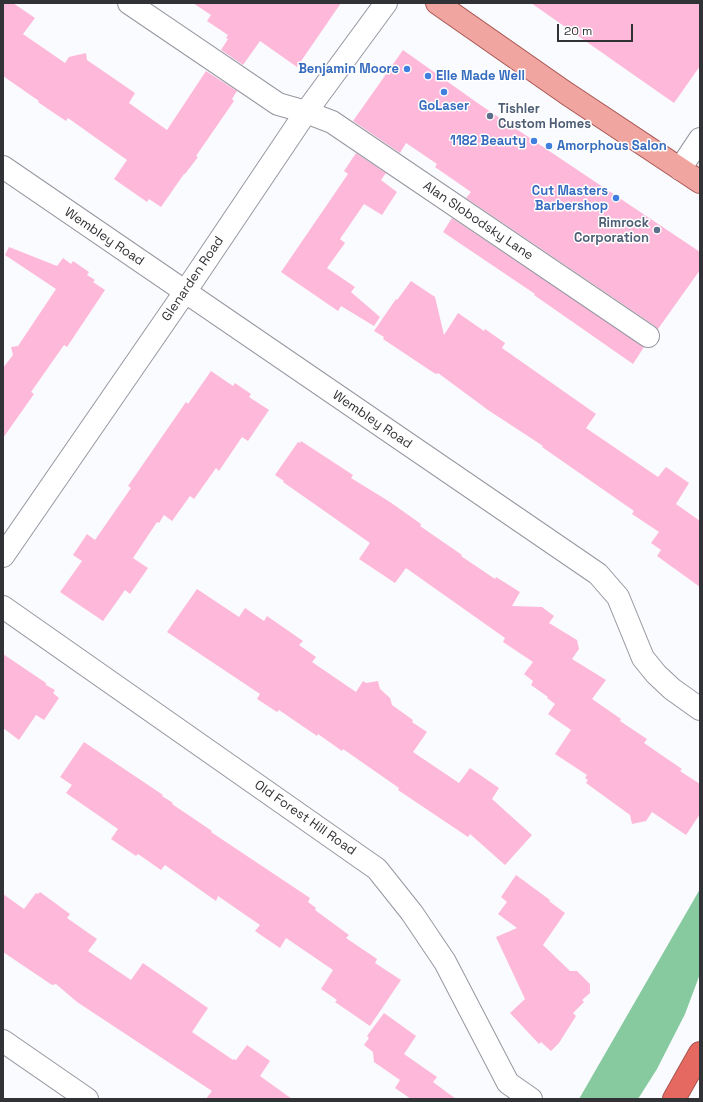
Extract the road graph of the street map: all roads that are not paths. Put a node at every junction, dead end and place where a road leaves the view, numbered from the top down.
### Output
1 (129, 3) edge
2 (386, 3) edge
3 (437, 3) edge
4 (306, 112) junction
5 (700, 139) edge
6 (3, 167) edge
7 (680, 169) junction
8 (700, 182) edge
9 (185, 292) junction
10 (648, 336) dead end
11 (3, 556) edge
12 (3, 607) edge
13 (700, 709) edge
14 (3, 1041) edge
15 (700, 1053) edge
16 (87, 1099) edge
17 (531, 1099) edge
18 (674, 1099) edge

1 - 4 street, Alan Slobodsky Lane
2 - 4 street, Glenarden Road
3 - 7 main road
4 - 9 street, Glenarden Road
4 - 10 street, Alan Slobodsky Lane
5 - 7 street
6 - 9 street, Wembley Road
7 - 8 main road
9 - 11 street, Glenarden Road
9 - 13 street, Wembley Road
12 - 17 street, Old Forest Hill Road
14 - 16 street
15 - 18 highway

